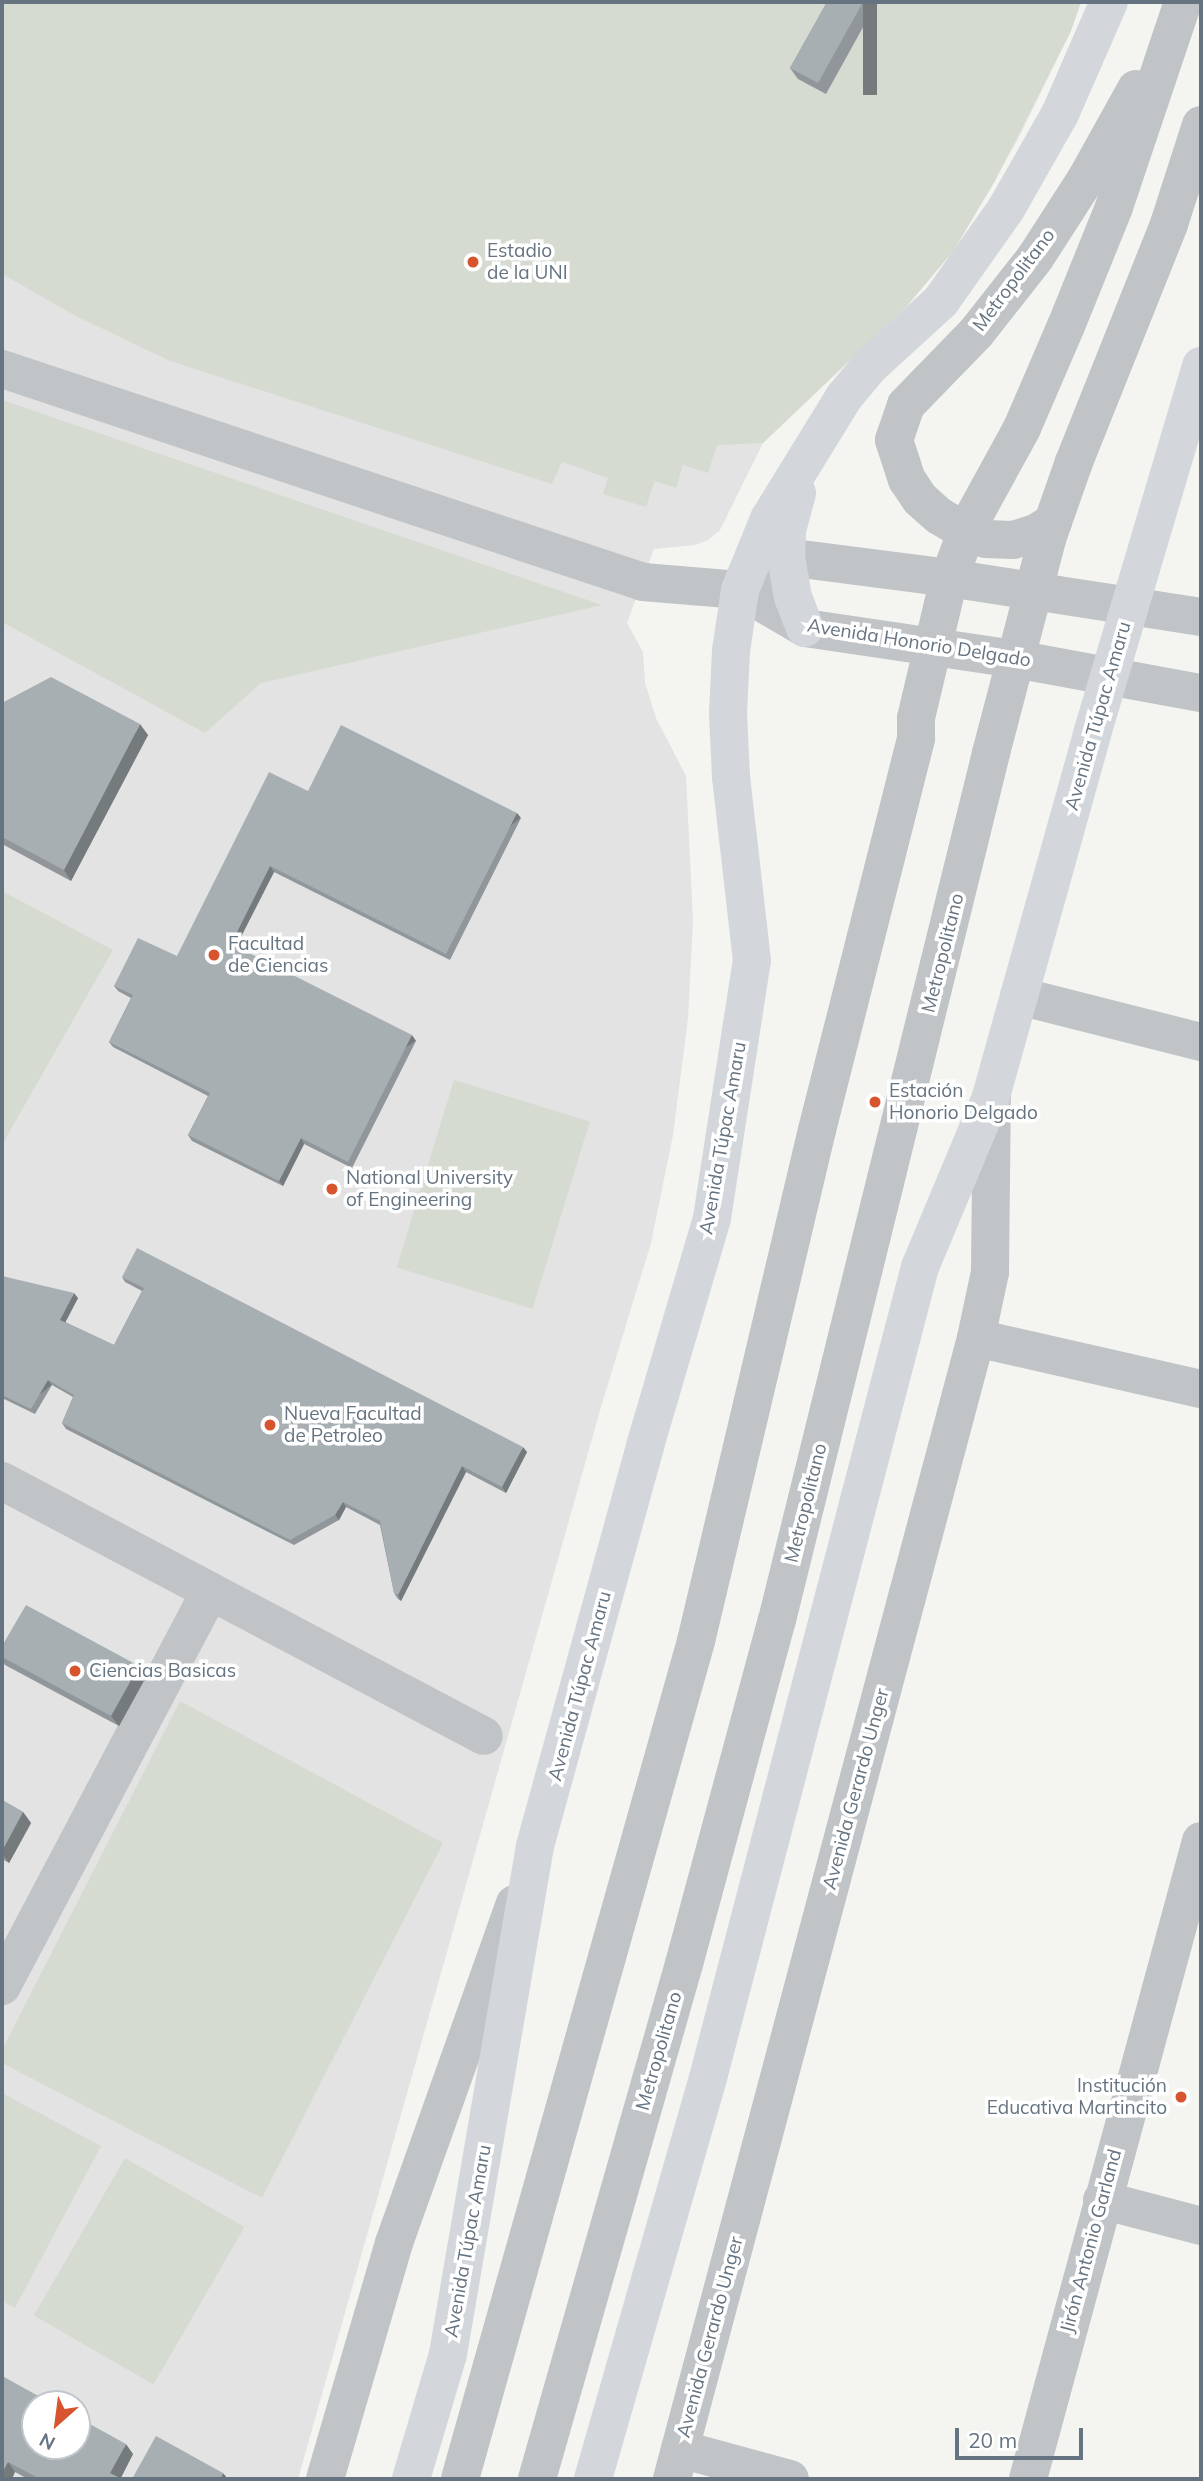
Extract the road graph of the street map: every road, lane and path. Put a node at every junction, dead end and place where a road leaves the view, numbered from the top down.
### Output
1 (1109, 2) edge
2 (1182, 2) edge
3 (1201, 125) edge
4 (1201, 366) edge
5 (2, 369) edge
6 (810, 451) junction
7 (1053, 522) junction
8 (966, 532) junction
9 (786, 557) junction
10 (949, 578) junction
11 (740, 590) junction
12 (1035, 592) junction
13 (1129, 608) junction
14 (1201, 617) edge
15 (805, 628) junction
16 (933, 646) junction
17 (1015, 659) junction
18 (1110, 676) junction
19 (1201, 693) edge
20 (1019, 996) junction
21 (1201, 1042) edge
22 (992, 1092) junction
23 (976, 1338) junction
24 (1201, 1389) edge
25 (2, 1481) edge
26 (210, 1592) junction
27 (484, 1736) dead end
28 (535, 1846) junction
29 (1200, 1853) edge
30 (2, 1986) edge
31 (1102, 2200) junction
32 (1201, 2226) edge
33 (676, 2464) edge
34 (326, 2479) edge
35 (411, 2479) edge
36 (460, 2479) edge
37 (537, 2479) edge
38 (593, 2479) edge
39 (790, 2479) edge
40 (1028, 2479) edge

1 - 6 main road, Avenida Túpac Amaru
2 - 8 street, Metropolitano
2 - 8 street, Metropolitano
3 - 7 street, Metropolitano
4 - 13 main road, Avenida Túpac Amaru
5 - 11 street
6 - 9 main road
6 - 11 main road, Avenida Túpac Amaru
7 - 8 street, Metropolitano
7 - 12 street, Metropolitano
8 - 10 street, Metropolitano
9 - 10 street
9 - 11 street
9 - 15 main road
10 - 12 street
10 - 16 street, Metropolitano
11 - 15 street, Avenida Honorio Delgado
11 - 28 main road, Avenida Túpac Amaru
12 - 13 street
12 - 17 street, Metropolitano
13 - 14 street
13 - 18 main road, Avenida Túpac Amaru
15 - 16 street, Avenida Honorio Delgado
16 - 17 street, Avenida Honorio Delgado
16 - 36 street, Metropolitano
17 - 18 street, Avenida Honorio Delgado
17 - 37 street, Metropolitano
18 - 19 street, Avenida Honorio Delgado
18 - 20 main road, Avenida Túpac Amaru
20 - 21 street
20 - 22 main road, Avenida Túpac Amaru
22 - 23 street, Avenida Gerardo Unger
22 - 38 main road, Avenida Túpac Amaru
23 - 24 street
23 - 33 street, Avenida Gerardo Unger
25 - 26 street
26 - 27 street
26 - 30 street
28 - 34 street
28 - 35 main road, Avenida Túpac Amaru
29 - 31 street, Jirón Antonio Garland
31 - 32 street
31 - 40 street, Jirón Antonio Garland
33 - 39 street

